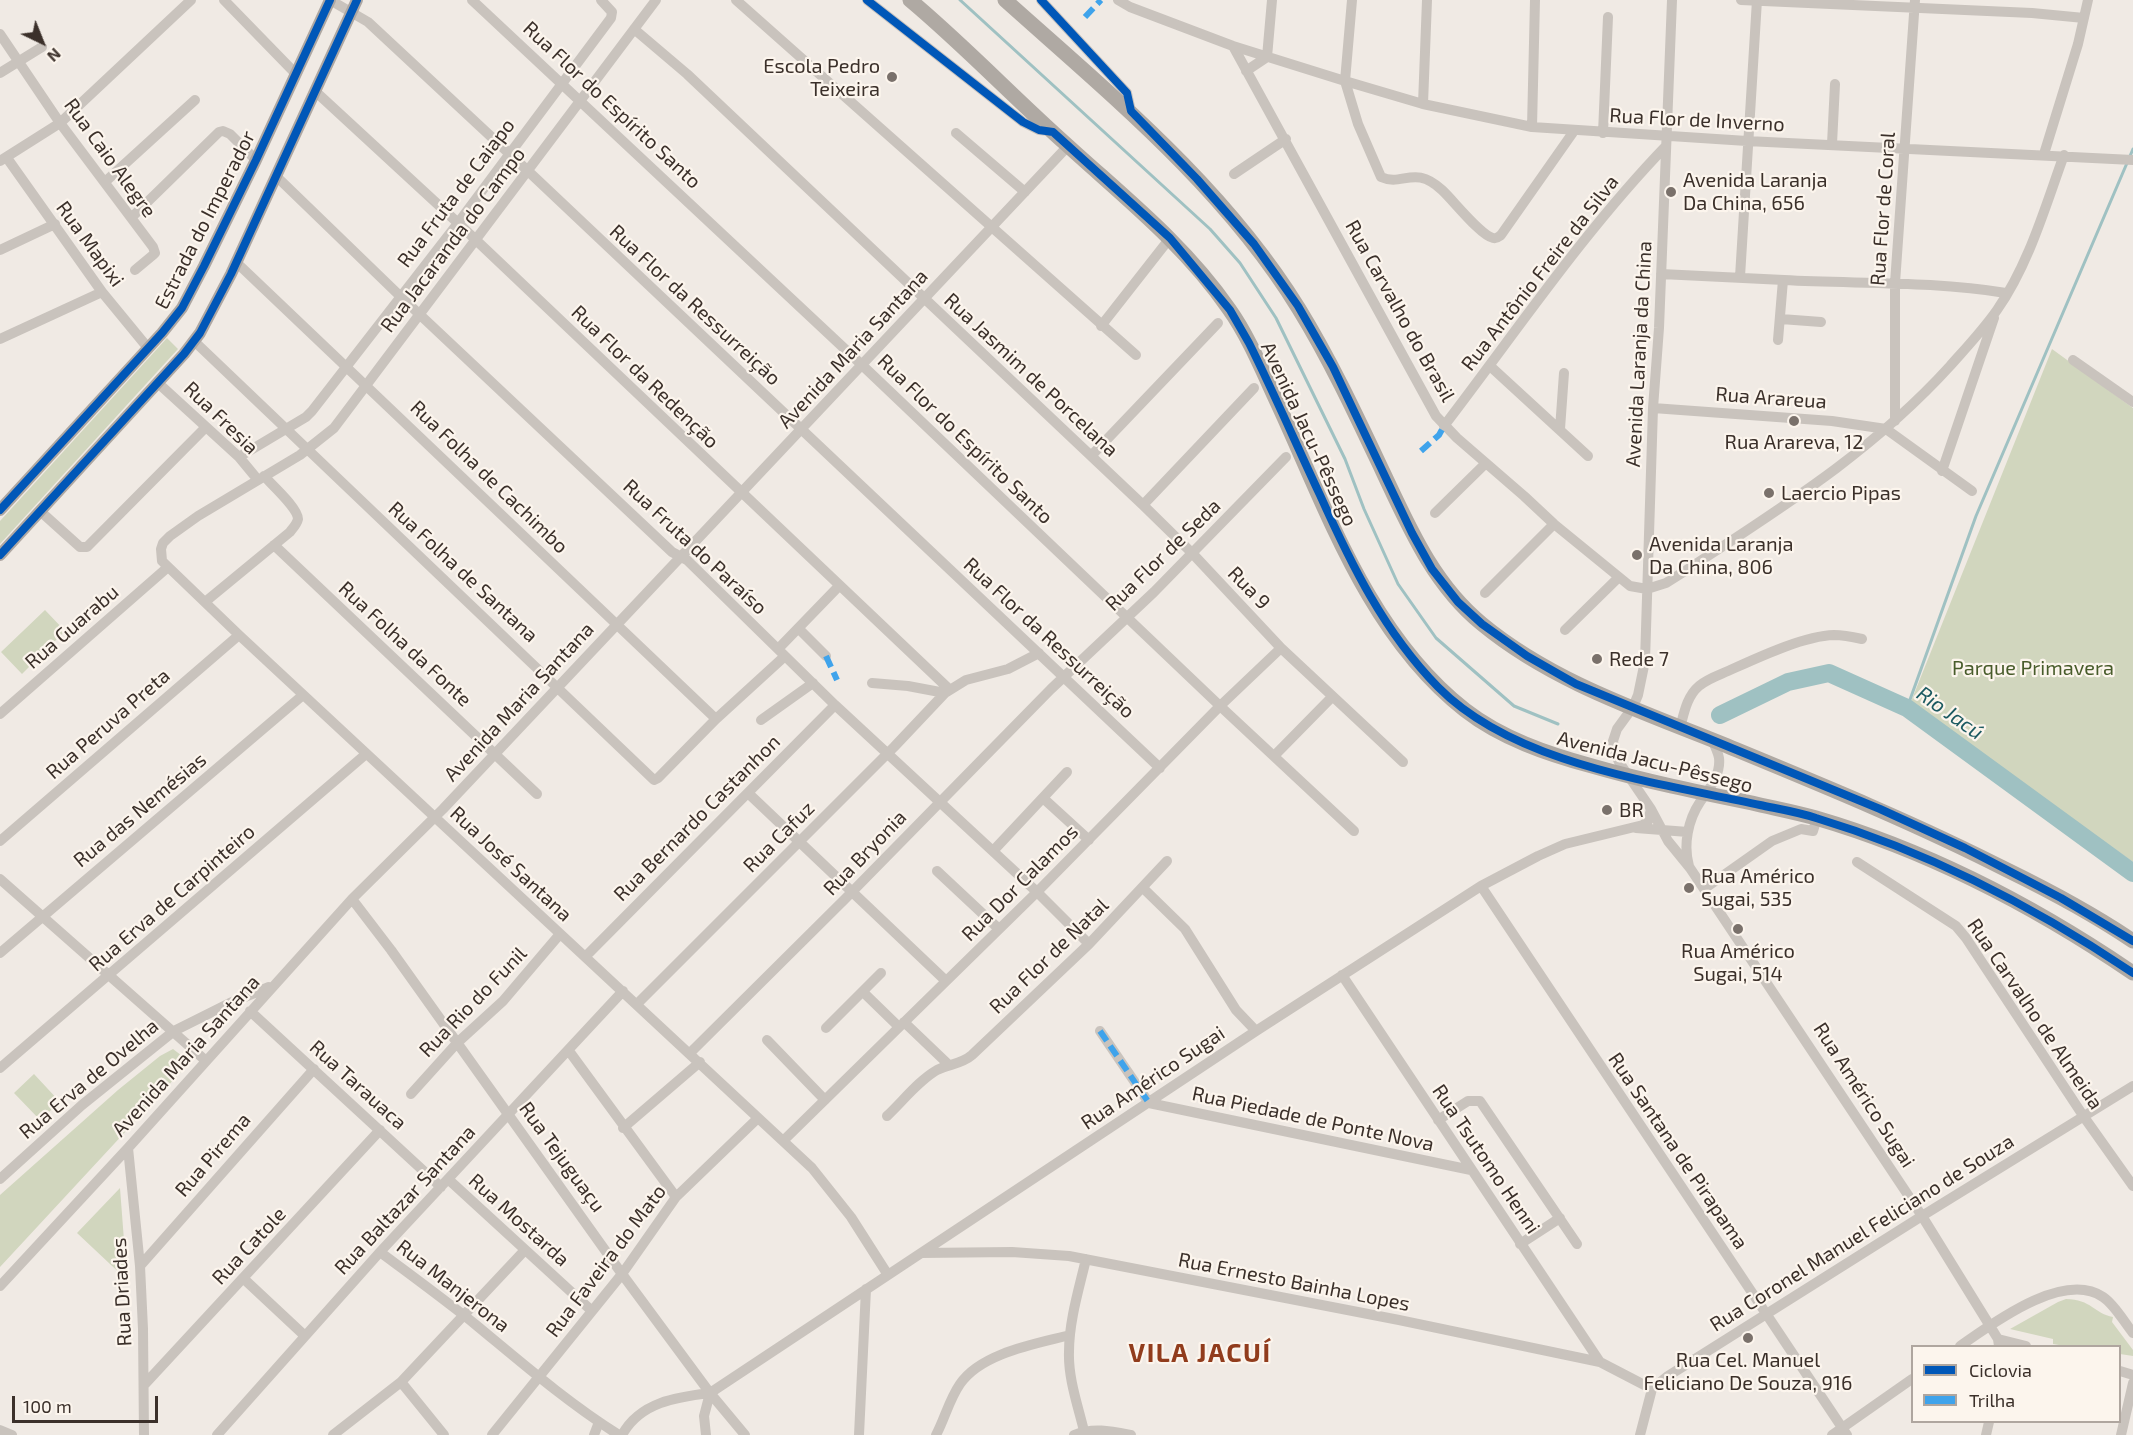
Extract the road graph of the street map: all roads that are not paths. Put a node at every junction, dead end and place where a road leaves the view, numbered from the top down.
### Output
1 (191, 0) edge
2 (224, 0) edge
3 (330, 0) edge
4 (472, 0) edge
5 (601, 0) edge
6 (656, 0) edge
7 (736, 0) edge
8 (867, 0) edge
9 (910, 0) edge
10 (1005, 0) edge
11 (1041, 0) edge
12 (1118, 0) edge
13 (1272, 0) edge
14 (1352, 0) edge
15 (1427, 0) edge
16 (1535, 0) edge
17 (1672, 0) edge
18 (1741, 0) edge
19 (1757, 0) edge
20 (2088, 0) edge
21 (1834, 2) edge
22 (1915, 4) edge
23 (355, 6) edge
24 (1987, 6) edge
25 (1608, 17) dead end
26 (2084, 18) junction
27 (634, 29) junction
28 (0, 34) edge
29 (1233, 46) junction
30 (42, 47) dead end
31 (1267, 57) junction
32 (20, 62) junction
33 (1246, 71) junction
34 (0, 73) edge
35 (296, 74) junction
36 (1345, 81) junction
37 (562, 83) junction
38 (1835, 84) dead end
39 (316, 92) junction
40 (195, 100) dead end
41 (581, 100) junction
42 (1424, 104) junction
43 (1131, 111) junction
44 (60, 123) junction
45 (1532, 127) junction
46 (1574, 130) junction
47 (1053, 132) junction
48 (957, 133) dead end
49 (1603, 133) junction
50 (1286, 140) junction
51 (1667, 141) junction
52 (1747, 141) junction
53 (1832, 144) junction
54 (1068, 146) junction
55 (1904, 149) junction
56 (509, 154) junction
57 (2044, 154) junction
58 (2064, 155) junction
59 (3, 160) edge
60 (256, 160) junction
61 (2133, 160) edge
62 (528, 171) junction
63 (1234, 174) dead end
64 (277, 177) junction
65 (106, 181) junction
66 (1025, 192) junction
67 (132, 217) junction
68 (55, 224) junction
69 (458, 224) junction
70 (991, 228) junction
71 (1170, 238) junction
72 (476, 240) junction
73 (0, 250) edge
74 (237, 263) junction
75 (135, 270) dead end
76 (1661, 274) junction
77 (1740, 277) junction
78 (1783, 280) junction
79 (1895, 283) junction
80 (102, 292) junction
81 (2006, 293) junction
82 (400, 296) junction
83 (924, 299) junction
84 (1997, 309) junction
85 (420, 314) junction
86 (1781, 319) junction
87 (1821, 322) dead end
88 (1218, 323) dead end
89 (1101, 326) junction
90 (0, 339) edge
91 (1778, 340) dead end
92 (194, 341) junction
93 (148, 348) junction
94 (1136, 355) dead end
95 (2073, 360) dead end
96 (862, 364) junction
97 (1490, 366) junction
98 (348, 367) junction
99 (1564, 373) dead end
100 (158, 383) junction
101 (367, 385) junction
102 (1254, 388) dead end
103 (2131, 397) edge
104 (1653, 408) junction
105 (1895, 421) junction
106 (1444, 426) junction
107 (206, 427) junction
108 (286, 429) junction
109 (1560, 429) junction
110 (1886, 429) junction
111 (801, 430) junction
112 (308, 450) junction
113 (1091, 456) junction
114 (1588, 456) dead end
115 (239, 457) junction
116 (1286, 457) dead end
117 (1486, 463) junction
118 (1942, 471) junction
119 (261, 478) junction
120 (1972, 490) dead end
121 (742, 494) junction
122 (1143, 505) junction
123 (0, 510) edge
124 (40, 510) junction
125 (1435, 513) dead end
126 (1554, 524) junction
127 (274, 545) junction
128 (1192, 553) junction
129 (0, 555) edge
130 (682, 557) junction
131 (168, 567) junction
132 (1619, 577) junction
133 (839, 586) junction
134 (1647, 589) junction
135 (1485, 593) dead end
136 (205, 602) junction
137 (1126, 615) junction
138 (618, 624) junction
139 (799, 629) junction
140 (1564, 630) dead end
141 (239, 635) junction
142 (1862, 639) dead end
143 (1281, 648) junction
144 (782, 653) junction
145 (1039, 653) junction
146 (826, 656) dead end
147 (1064, 677) junction
148 (813, 683) junction
149 (872, 683) dead end
150 (558, 687) junction
151 (947, 691) junction
152 (303, 695) junction
153 (1332, 697) junction
154 (835, 705) junction
155 (1220, 706) junction
156 (1633, 707) junction
157 (0, 714) edge
158 (716, 719) junction
159 (761, 720) dead end
160 (1680, 728) junction
161 (1712, 740) junction
162 (495, 753) junction
163 (888, 753) junction
164 (366, 754) junction
165 (1274, 756) junction
166 (1403, 762) dead end
167 (1160, 768) junction
168 (1067, 772) dead end
169 (1630, 777) junction
170 (748, 793) junction
171 (537, 794) dead end
172 (1707, 794) junction
173 (1042, 798) junction
174 (940, 801) junction
175 (1651, 809) junction
176 (434, 818) junction
177 (1817, 818) junction
178 (1633, 828) junction
179 (1354, 831) dead end
180 (1662, 831) junction
181 (1688, 832) junction
182 (1089, 840) junction
183 (0, 841) edge
184 (800, 842) junction
185 (993, 851) junction
186 (1167, 861) dead end
187 (1857, 862) dead end
188 (1690, 868) junction
189 (937, 871) dead end
190 (0, 879) edge
191 (1481, 886) junction
192 (1143, 888) junction
193 (1704, 889) junction
194 (853, 891) junction
195 (1036, 892) junction
196 (352, 899) junction
197 (42, 916) junction
198 (999, 929) junction
199 (560, 934) junction
200 (2133, 941) edge
201 (1089, 944) junction
202 (0, 953) edge
203 (585, 957) junction
204 (881, 973) dead end
205 (2133, 973) edge
206 (110, 975) junction
207 (1342, 975) junction
208 (946, 981) junction
209 (272, 986) junction
210 (623, 991) junction
211 (862, 992) junction
212 (637, 1004) junction
213 (250, 1011) junction
214 (902, 1025) junction
215 (826, 1028) dead end
216 (174, 1031) junction
217 (1100, 1031) dead end
218 (1256, 1031) junction
219 (766, 1040) dead end
220 (457, 1043) junction
221 (568, 1051) junction
222 (690, 1053) junction
223 (205, 1060) junction
224 (699, 1062) junction
225 (949, 1065) junction
226 (0, 1068) edge
227 (314, 1069) junction
228 (2133, 1086) edge
229 (411, 1094) dead end
230 (825, 1100) junction
231 (1149, 1103) junction
232 (509, 1115) junction
233 (887, 1116) dead end
234 (2084, 1117) junction
235 (758, 1118) junction
236 (1438, 1120) junction
237 (623, 1128) junction
238 (380, 1130) junction
239 (783, 1141) junction
240 (128, 1148) junction
241 (1471, 1170) junction
242 (0, 1179) edge
243 (445, 1183) junction
244 (2133, 1186) edge
245 (676, 1197) junction
246 (1922, 1216) junction
247 (1560, 1218) junction
248 (1520, 1244) junction
249 (1577, 1244) dead end
250 (525, 1250) junction
251 (380, 1252) junction
252 (921, 1253) junction
253 (1086, 1259) junction
254 (140, 1266) junction
255 (622, 1274) junction
256 (888, 1275) junction
257 (244, 1279) junction
258 (0, 1286) edge
259 (866, 1289) junction
260 (592, 1311) junction
261 (1765, 1315) junction
262 (464, 1316) junction
263 (1990, 1326) junction
264 (2133, 1334) edge
265 (1070, 1335) junction
266 (305, 1336) junction
267 (1998, 1343) edge
268 (1963, 1345) edge
269 (1600, 1362) junction
270 (540, 1377) junction
271 (1911, 1380) edge
272 (401, 1382) junction
273 (2133, 1383) edge
274 (144, 1385) junction
275 (1652, 1389) junction
276 (710, 1393) junction
277 (598, 1422) junction
278 (0, 1430) edge
279 (1845, 1431) edge
280 (1101, 1432) edge
281 (1079, 1433) edge
282 (12, 1435) edge
283 (144, 1435) edge
284 (217, 1435) edge
285 (333, 1435) edge
286 (444, 1435) edge
287 (492, 1435) edge
288 (594, 1435) edge
289 (620, 1435) edge
290 (706, 1435) edge
291 (745, 1435) edge
292 (859, 1435) edge
293 (936, 1435) edge
294 (1131, 1435) edge
295 (1640, 1435) edge
296 (1832, 1435) edge
297 (2121, 1435) edge

1 - 44 street
2 - 35 street
3 - 23 street, Rua Flor da Ressurreição
3 - 35 main road, Estrada do Imperador
4 - 37 street, Rua Flor do Espírito Santo
5 - 37 street, Rua Fruta de Caiapo
6 - 27 street, Rua Jacaranda do Campo
7 - 70 street
8 - 47 street
9 - 47 highway, Avenida Jacu-Pêssego
10 - 43 highway, Avenida Jacu-Pêssego
11 - 43 street
12 - 29 street, Rua Flor de Inverno
13 - 31 street
14 - 36 street
15 - 42 street
16 - 45 street
17 - 51 street, Avenida Laranja da China
18 - 19 street
19 - 21 street
19 - 52 street
20 - 26 street
21 - 22 street
22 - 24 street
22 - 55 street, Rua Flor de Coral
23 - 39 main road
23 - 56 street, Rua Flor da Ressurreição
24 - 26 street
25 - 49 street
26 - 57 street
27 - 41 street, Rua Jacaranda do Campo
27 - 83 street, Rua Jasmim de Porcelana
28 - 32 street, Rua Caio Alegre
29 - 31 street, Rua Flor de Inverno
29 - 33 street, Rua Carvalho do Brasil
30 - 32 street
31 - 33 street
31 - 36 street, Rua Flor de Inverno
32 - 34 street
32 - 44 street, Rua Caio Alegre
33 - 50 street, Rua Carvalho do Brasil
35 - 60 main road, Estrada do Imperador
36 - 42 street, Rua Flor de Inverno
36 - 46 street
37 - 41 street, Rua Flor do Espírito Santo
37 - 56 street, Rua Fruta de Caiapo
38 - 53 street
39 - 64 main road
39 - 69 street, Rua Flor da Redenção
40 - 65 street
41 - 62 street, Rua Jacaranda do Campo
41 - 96 street, Rua Flor do Espírito Santo
42 - 45 street, Rua Flor de Inverno
43 - 156 highway, Avenida Jacu-Pêssego
44 - 59 street
44 - 65 street, Rua Caio Alegre
45 - 46 street, Rua Flor de Inverno
46 - 49 street, Rua Flor de Inverno
47 - 54 highway, Avenida Jacu-Pêssego
48 - 66 street
49 - 51 street, Rua Flor de Inverno
50 - 63 street
50 - 106 street, Rua Carvalho do Brasil
51 - 52 street, Rua Flor de Inverno
51 - 76 street, Avenida Laranja da China
51 - 97 street, Rua Antônio Freire da Silva
52 - 53 street, Rua Flor de Inverno
52 - 77 street
53 - 55 street, Rua Flor de Inverno
54 - 66 street, Avenida Maria Santana
54 - 71 highway, Avenida Jacu-Pêssego
55 - 57 street, Rua Flor de Inverno
55 - 79 street, Rua Flor de Coral
56 - 62 street, Rua Flor da Ressurreição
56 - 69 street, Rua Fruta de Caiapo
57 - 58 street, Rua Flor de Inverno
58 - 61 street, Rua Flor de Inverno
58 - 81 street
59 - 68 street, Rua Mapixi
60 - 67 street
60 - 93 main road, Estrada do Imperador
62 - 72 street, Rua Jacaranda do Campo
62 - 111 street, Rua Flor da Ressurreição
64 - 74 main road
64 - 82 street, Rua Fruta do Paraíso
65 - 67 street, Rua Caio Alegre
66 - 70 street, Avenida Maria Santana
67 - 75 street, Rua Caio Alegre
68 - 73 street
68 - 80 street, Rua Mapixi
69 - 72 street, Rua Flor da Redenção
69 - 82 street, Rua Fruta de Caiapo
70 - 83 street, Avenida Maria Santana
70 - 89 street
71 - 89 street
71 - 169 highway, Avenida Jacu-Pêssego
72 - 85 street, Rua Jacaranda do Campo
72 - 121 street, Rua Flor da Redenção
74 - 92 main road
74 - 98 street, Rua Folha de Cachimbo
76 - 77 street
76 - 104 street, Avenida Laranja da China
77 - 78 street
78 - 79 street
78 - 86 street
79 - 81 street
79 - 105 street, Rua Flor de Coral
80 - 90 street
80 - 93 street, Rua Mapixi
81 - 84 street
82 - 85 street, Rua Fruta do Paraíso
82 - 98 street, Rua Fruta de Caiapo
83 - 96 street, Avenida Maria Santana
83 - 113 street, Rua Jasmim de Porcelana
84 - 105 street
84 - 118 street
85 - 101 street, Rua Jacaranda do Campo
85 - 130 street, Rua Fruta do Paraíso
86 - 87 street
86 - 91 street
88 - 113 street
89 - 94 street
92 - 100 main road
92 - 108 street, Rua Folha de Santana
93 - 123 main road, Estrada do Imperador
95 - 103 street
96 - 111 street, Avenida Maria Santana
96 - 137 street, Rua Flor do Espírito Santo
97 - 106 street, Rua Antônio Freire da Silva
97 - 109 street
98 - 101 street, Rua Folha de Cachimbo
98 - 108 street, Rua Fruta de Caiapo
99 - 109 street
100 - 107 street, Rua Fresia
100 - 124 main road
101 - 112 street, Rua Jacaranda do Campo
101 - 138 street, Rua Folha de Cachimbo
102 - 122 street
104 - 110 street, Rua Arareua
104 - 134 street, Avenida Laranja da China
105 - 110 street
106 - 117 street, Rua Carvalho do Brasil
107 - 115 street, Rua Fresia
107 - 124 street
108 - 112 street, Rua Folha de Santana
108 - 115 street, Rua Fruta de Caiapo
109 - 114 street
110 - 118 street
110 - 134 street
111 - 121 street, Avenida Maria Santana
111 - 145 street, Rua Flor da Ressurreição
112 - 119 street, Rua Jacaranda do Campo
112 - 150 street, Rua Folha de Santana
113 - 122 street, Rua Jasmim de Porcelana
115 - 119 street, Rua Fresia
116 - 128 street, Rua Flor de Seda
117 - 125 street
117 - 126 street, Rua Carvalho do Brasil
118 - 120 street
119 - 127 street, Rua Fresia
119 - 131 street
121 - 130 street, Avenida Maria Santana
121 - 133 street, Rua Flor da Redenção
122 - 128 street, Rua Jasmim de Porcelana
124 - 129 main road
126 - 132 street, Rua Carvalho do Brasil
126 - 135 street
127 - 136 street
127 - 162 street, Rua Folha da Fonte
128 - 137 street, Rua Flor de Seda
128 - 143 street, Rua 9
130 - 138 street, Avenida Maria Santana
130 - 144 street, Rua Fruta do Paraíso
131 - 136 street, Rua José Santana
131 - 157 street, Rua Guarabu
132 - 134 street, Rua Carvalho do Brasil
132 - 140 street
133 - 139 street, Rua Folha de Santana
133 - 151 street, Rua Flor da Redenção
134 - 156 street, Avenida Laranja da China
136 - 141 street, Rua José Santana
137 - 147 street, Rua Flor de Seda
137 - 155 street, Rua Flor do Espírito Santo
138 - 150 street, Avenida Maria Santana
138 - 158 street, Rua Folha de Cachimbo
139 - 144 street, Rua Folha de Santana
139 - 146 street
141 - 152 street, Rua José Santana
141 - 183 street, Rua Peruva Preta
142 - 160 street
143 - 153 street
143 - 155 street, Rua Dor Calamos
144 - 148 street, Rua Fruta do Paraíso
144 - 158 street, Rua Folha de Santana
145 - 147 street, Rua Flor da Ressurreição
145 - 151 street
147 - 167 street, Rua Flor da Ressurreição
147 - 174 street, Rua Bryonia
148 - 154 street, Rua Fruta do Paraíso
148 - 159 street
149 - 151 street
150 - 158 street, Rua Folha de Santana
150 - 162 street, Avenida Maria Santana
151 - 163 street, Rua Cafuz
152 - 164 street, Rua José Santana
152 - 197 street, Rua das Nemésias
153 - 165 street
153 - 166 street
154 - 163 street, Rua Fruta do Paraíso
154 - 170 street, Rua Bernardo Castanhon
155 - 165 street, Rua Flor do Espírito Santo
155 - 167 street, Rua Dor Calamos
156 - 160 highway, Avenida Jacu-Pêssego
156 - 169 street, Rua Américo Sugai
160 - 161 highway, Avenida Jacu-Pêssego
161 - 172 street, Rua Américo Sugai
161 - 200 highway, Avenida Jacu-Pêssego
162 - 171 street, Rua Folha da Fonte
162 - 176 street, Avenida Maria Santana
163 - 174 street, Rua Fruta do Paraíso
163 - 184 street, Rua Cafuz
164 - 176 street, Rua José Santana
164 - 206 street, Rua Erva de Carpinteiro
165 - 179 street, Rua Flor do Espírito Santo
167 - 182 street, Rua Dor Calamos
168 - 173 street
169 - 172 highway, Avenida Jacu-Pêssego
169 - 175 street, Rua Américo Sugai
170 - 184 street
170 - 203 street, Rua Bernardo Castanhon
172 - 177 highway, Avenida Jacu-Pêssego
172 - 181 street, Rua Américo Sugai
173 - 182 street
173 - 185 street
174 - 185 street, Rua Fruta do Paraíso
174 - 194 street, Rua Bryonia
175 - 178 street
175 - 180 street, Rua Américo Sugai
176 - 196 street, Avenida Maria Santana
176 - 199 street, Rua José Santana
177 - 193 street
177 - 205 highway, Avenida Jacu-Pêssego
178 - 180 street, Rua Américo Sugai
178 - 191 street, Rua Américo Sugai
180 - 181 street, Rua Américo Sugai
180 - 188 street, Rua Américo Sugai
181 - 188 street, Rua Américo Sugai
182 - 195 street, Rua Dor Calamos
184 - 194 street
184 - 212 street, Rua Cafuz
185 - 195 street, Rua Fruta do Paraíso
186 - 192 street, Rua Flor de Natal
187 - 234 street, Rua Carvalho de Almeida
188 - 193 street, Rua Américo Sugai
189 - 198 street
190 - 197 street
191 - 207 street, Rua Américo Sugai
191 - 261 street, Rua Santana de Pirapama
192 - 201 street, Rua Flor de Natal
192 - 218 street
193 - 246 street, Rua Américo Sugai
194 - 208 street
194 - 222 street, Rua Bryonia
195 - 198 street, Rua Dor Calamos
195 - 201 street, Rua Fruta do Paraíso
196 - 209 street, Avenida Maria Santana
196 - 220 street, Rua Tejuguaçu
197 - 202 street, Rua das Nemésias
197 - 206 street
198 - 208 street, Rua Dor Calamos
199 - 203 street, Rua José Santana
199 - 220 street, Rua Rio do Funil
201 - 225 street, Rua Flor de Natal
203 - 210 street, Rua José Santana
204 - 211 street
206 - 216 street
206 - 226 street, Rua Erva de Carpinteiro
207 - 218 street, Rua Américo Sugai
207 - 236 street, Rua Tsutomo Henni
208 - 214 street, Rua Dor Calamos
209 - 213 street, Avenida Maria Santana
209 - 216 street, Rua Erva de Ovelha
210 - 212 street, Rua José Santana
210 - 221 street, Rua Baltazar Santana
211 - 214 street
211 - 215 street
212 - 222 street, Rua José Santana
213 - 223 street, Avenida Maria Santana
213 - 227 street, Rua Tarauaca
214 - 225 street
214 - 230 street, Rua Dor Calamos
216 - 223 street
216 - 242 street, Rua Erva de Ovelha
217 - 231 street
218 - 231 street, Rua Américo Sugai
219 - 230 street
220 - 229 street, Rua Rio do Funil
220 - 232 street, Rua Tejuguaçu
221 - 232 street, Rua Baltazar Santana
221 - 237 street
222 - 224 street, Rua José Santana
223 - 240 street, Avenida Maria Santana
224 - 235 street, Rua José Santana
224 - 237 street
225 - 233 street, Rua Flor de Natal
227 - 238 street, Rua Tarauaca
227 - 254 street, Rua Pirema
228 - 234 street, Rua Coronel Manuel Feliciano de Souza
230 - 239 street, Rua Dor Calamos
231 - 241 street, Rua Piedade de Ponte Nova
231 - 252 street, Rua Américo Sugai
232 - 243 street, Rua Baltazar Santana
232 - 255 street, Rua Tejuguaçu
234 - 244 street, Rua Carvalho de Almeida
234 - 246 street, Rua Coronel Manuel Feliciano de Souza
235 - 239 street, Rua José Santana
235 - 245 street, Rua Faveira do Mato
236 - 241 street, Rua Tsutomo Henni
236 - 247 street
237 - 245 street
238 - 243 street, Rua Tarauaca
238 - 257 street, Rua Catole
239 - 256 street, Rua José Santana
240 - 254 street, Rua Driades
240 - 258 street, Avenida Maria Santana
241 - 248 street, Rua Tsutomo Henni
243 - 250 street, Rua Mostarda
243 - 251 street, Rua Baltazar Santana
245 - 255 street, Rua Faveira do Mato
246 - 261 street, Rua Coronel Manuel Feliciano de Souza
246 - 263 street, Rua Américo Sugai
247 - 248 street
247 - 249 street
248 - 269 street, Rua Tsutomo Henni
250 - 260 street, Rua Mostarda
250 - 262 street
251 - 262 street, Rua Manjerona
251 - 266 street, Rua Baltazar Santana
252 - 253 street, Rua Ernesto Bainha Lopes
252 - 256 street, Rua Américo Sugai
253 - 265 street
253 - 269 street, Rua Ernesto Bainha Lopes
254 - 274 street, Rua Driades
255 - 260 street, Rua Faveira do Mato
255 - 276 street, Rua Tejuguaçu
256 - 259 street, Rua Américo Sugai
257 - 266 street
257 - 274 street, Rua Catole
259 - 276 street, Rua Américo Sugai
259 - 292 street
260 - 270 street, Rua Faveira do Mato
261 - 275 street, Rua Coronel Manuel Feliciano de Souza
261 - 279 street, Rua Santana de Pirapama
262 - 270 street, Rua Manjerona
262 - 272 street
263 - 264 street
263 - 267 street, Rua Américo Sugai
263 - 268 street
265 - 281 street
265 - 293 street
266 - 284 street, Rua Baltazar Santana
269 - 275 street, Rua Ernesto Bainha Lopes
270 - 277 street, Rua Manjerona
270 - 287 street, Rua Faveira do Mato
271 - 279 street
272 - 285 street
272 - 286 street
273 - 297 street
274 - 283 street, Rua Driades
275 - 295 street
276 - 289 street
276 - 290 street
276 - 291 street, Rua Tejuguaçu
277 - 288 street
277 - 289 street, Rua Manjerona
278 - 282 street
279 - 296 street
280 - 281 street
280 - 294 street

